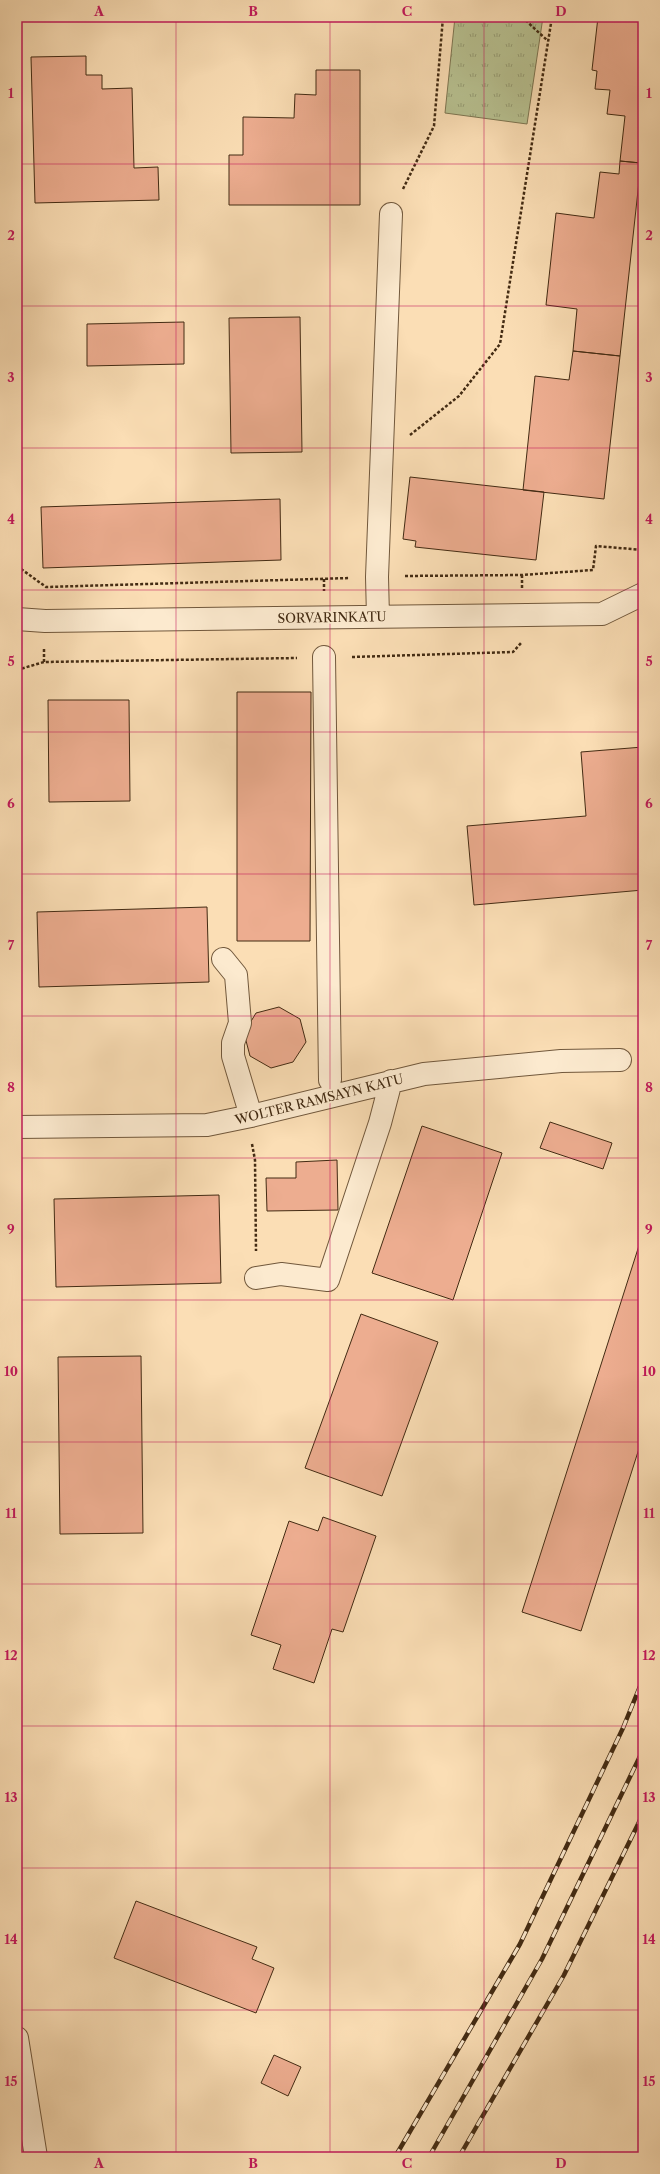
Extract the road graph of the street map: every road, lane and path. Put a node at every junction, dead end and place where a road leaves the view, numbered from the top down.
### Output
1 (443, 17) edge
2 (522, 17) edge
3 (552, 17) edge
4 (548, 41) junction
5 (391, 214) joint
6 (382, 456) junction
7 (643, 550) edge
8 (17, 566) edge
9 (377, 577) junction
10 (643, 594) edge
11 (378, 617) junction
12 (17, 619) edge
13 (324, 657) dead end
14 (223, 959) dead end
15 (620, 1060) dead end
16 (330, 1080) dead end
17 (391, 1081) junction
18 (251, 1116) junction
19 (17, 1127) edge
20 (251, 1138) dead end
21 (256, 1278) joint
22 (17, 2038) edge
23 (36, 2157) edge

1 - 5 path
2 - 4 path
3 - 4 path
4 - 6 path
5 - 6 street
6 - 9 street
7 - 9 path
8 - 9 path
9 - 11 street
10 - 11 street, SORVARINKATU
11 - 12 street, SORVARINKATU
13 - 16 street
14 - 18 street
15 - 17 street, WOLTER RAMSAYN KATU
17 - 18 street, WOLTER RAMSAYN KATU
17 - 21 street
18 - 19 street, WOLTER RAMSAYN KATU
20 - 21 path
22 - 23 street

